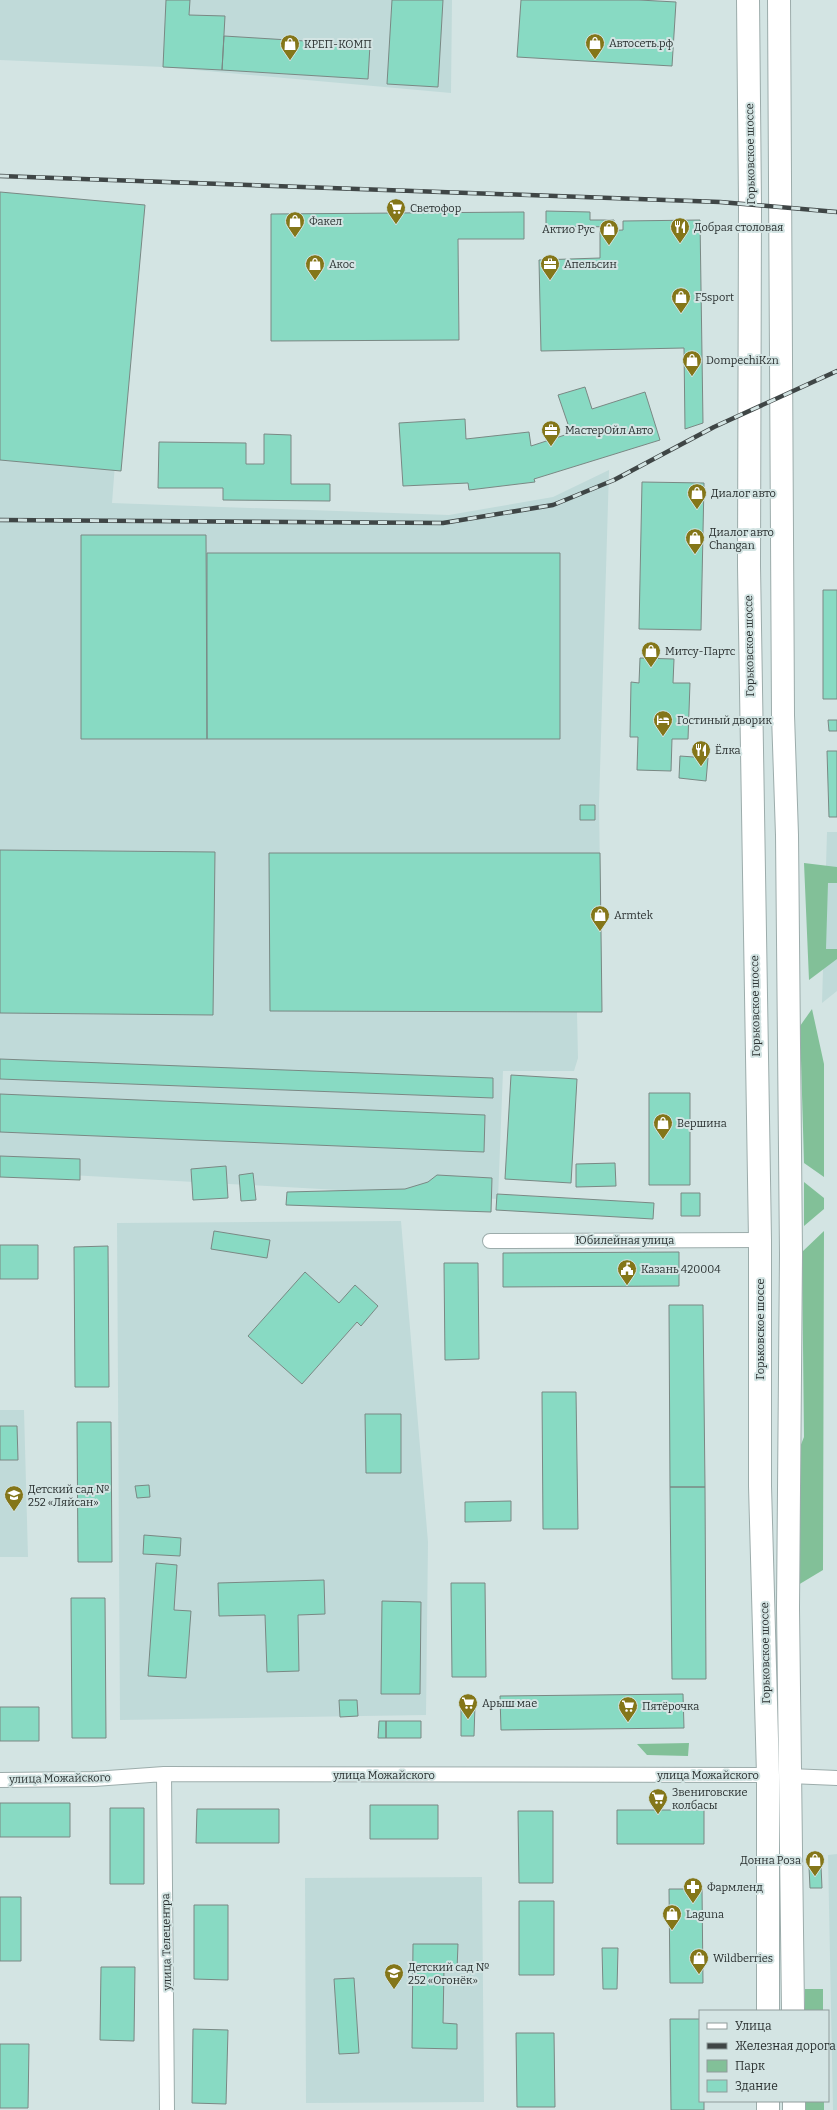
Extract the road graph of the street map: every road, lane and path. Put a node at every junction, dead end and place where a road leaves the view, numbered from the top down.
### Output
1 (748, 0) edge
2 (780, 0) edge
3 (760, 1240) junction
4 (490, 1241) dead end
5 (164, 1774) junction
6 (768, 1775) junction
7 (790, 1776) junction
8 (837, 1778) edge
9 (0, 1780) edge
10 (768, 2010) edge
11 (793, 2010) edge
12 (167, 2110) edge

1 - 3 main road, Горьковское шоссе
2 - 7 main road, Горьковское шоссе
3 - 4 street, Юбилейная улица
3 - 6 main road, Горьковское шоссе
5 - 6 street, улица Можайского
5 - 9 street, улица Можайского
5 - 12 street, улица Телецентра
6 - 10 main road, Горьковское шоссе
7 - 8 street
7 - 11 main road, Горьковское шоссе

